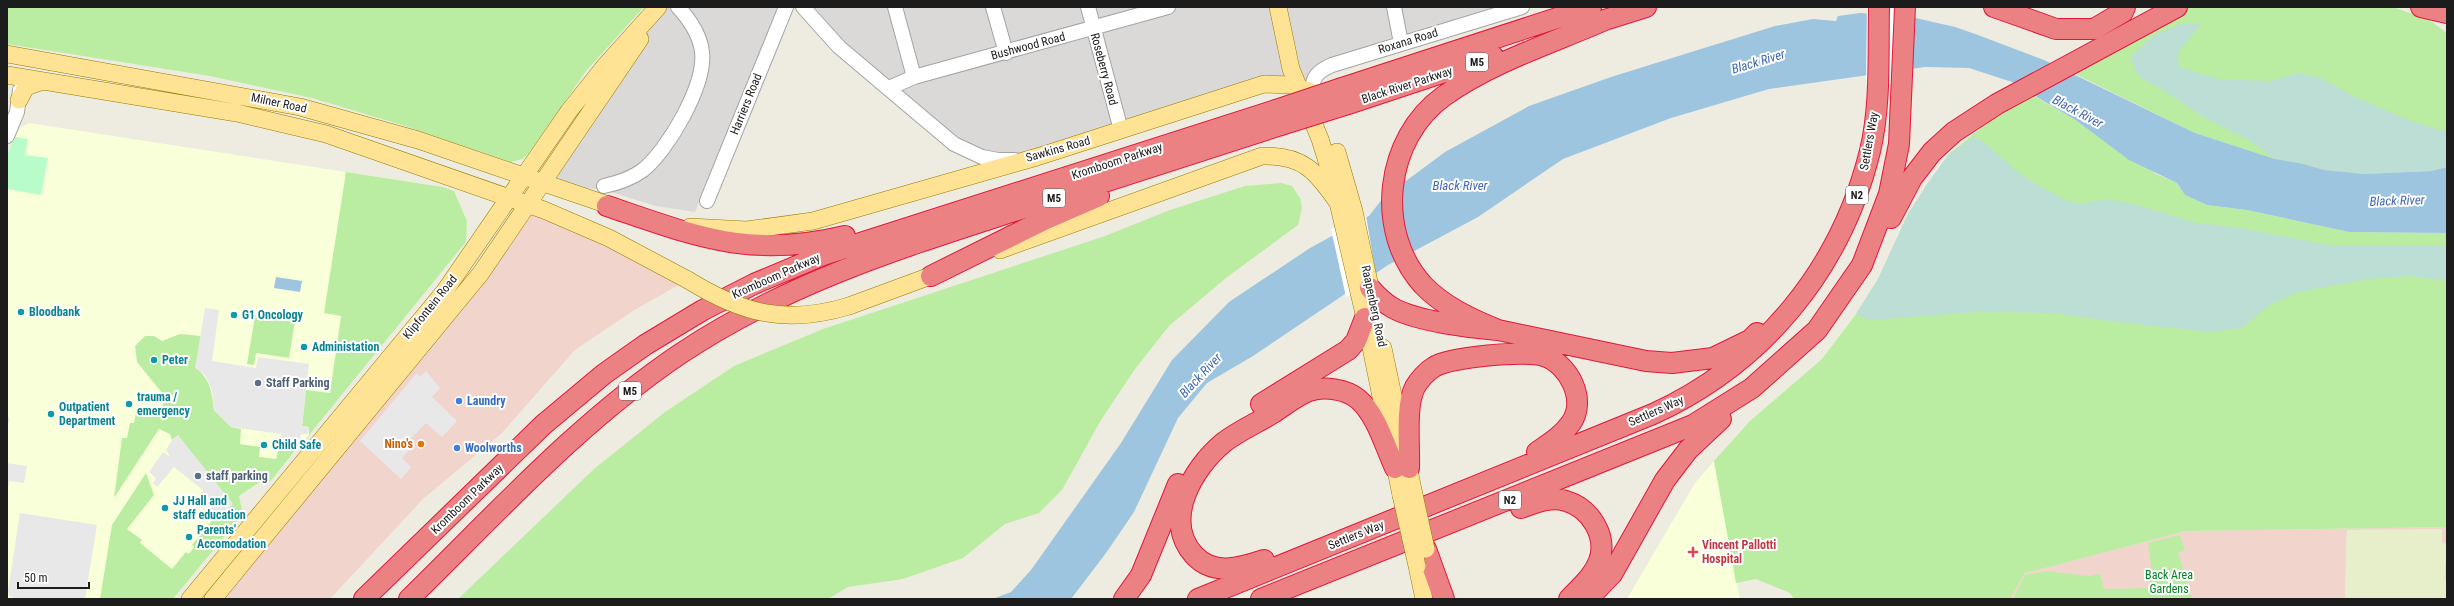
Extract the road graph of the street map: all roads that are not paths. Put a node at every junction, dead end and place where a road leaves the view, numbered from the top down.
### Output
1 (659, 7) edge
2 (678, 7) edge
3 (786, 7) edge
4 (803, 7) edge
5 (895, 7) edge
6 (993, 7) edge
7 (1088, 7) edge
8 (1168, 7) edge
9 (1394, 7) edge
10 (1522, 7) edge
11 (1646, 7) edge
12 (1878, 7) edge
13 (1905, 7) edge
14 (1994, 7) edge
15 (2125, 7) edge
16 (2177, 7) edge
17 (2421, 7) edge
18 (1504, 9) edge
19 (2447, 13) edge
20 (1598, 14) edge
21 (1280, 15) edge
22 (1094, 28) junction
23 (1401, 42) junction
24 (1006, 53) junction
25 (7, 54) edge
26 (1286, 55) junction
27 (7, 63) edge
28 (85, 66) junction
29 (12, 77) edge
30 (914, 77) junction
31 (46, 81) junction
32 (1264, 84) junction
33 (889, 88) junction
34 (1305, 90) junction
35 (19, 100) junction
36 (1279, 117) junction
37 (1121, 130) junction
38 (7, 136) edge
39 (1213, 147) junction
40 (1037, 157) junction
41 (523, 176) junction
42 (543, 183) junction
43 (604, 186) dead end
44 (509, 198) junction
45 (707, 201) dead end
46 (989, 201) junction
47 (1338, 203) junction
48 (528, 205) junction
49 (608, 206) junction
50 (1350, 222) junction
51 (1862, 265) junction
52 (931, 276) junction
53 (1366, 288) junction
54 (1804, 294) junction
55 (1365, 318) junction
56 (1498, 330) junction
57 (1752, 388) junction
58 (1502, 475) junction
59 (1404, 478) junction
60 (1378, 526) junction
61 (1376, 552) junction
62 (1425, 560) junction
63 (190, 599) edge
64 (213, 599) edge
65 (364, 599) edge
66 (409, 599) edge
67 (1124, 599) edge
68 (1198, 599) edge
69 (1261, 599) edge
70 (1424, 599) edge
71 (1437, 599) edge
72 (1444, 599) edge
73 (1569, 599) edge
74 (1588, 599) edge

1 - 41 main road, Klipfontein Road
1 - 42 main road, Klipfontein Road
2 - 43 street
3 - 45 street, Harriers Road
4 - 33 street, Sawkins Road
5 - 30 street
6 - 24 street
7 - 22 street, Roseberry Road
8 - 22 street, Bushwood Road
9 - 23 street
10 - 18 street, Roxana Road
11 - 20 highway, Black River Parkway / M5
12 - 54 highway, Settlers Way / N2
13 - 51 highway, Settlers Way / N2
14 - 15 highway
16 - 51 highway
17 - 19 highway
18 - 23 street, Roxana Road
20 - 36 highway, Black River Parkway / M5, bridge
20 - 56 highway
21 - 26 main road, Raapenberg Road
21 - 34 main road, Raapenberg Road
22 - 24 street, Bushwood Road
22 - 37 street, Roseberry Road
23 - 34 street, Roxana Road
24 - 30 street, Bushwood Road
25 - 28 main road, Milner Road
26 - 32 main road
26 - 34 main road, Raapenberg Road
27 - 29 main road
28 - 29 main road
28 - 41 main road, Milner Road
29 - 31 main road, Milner Road
29 - 35 main road
30 - 33 street, Bushwood Road
31 - 35 main road
31 - 44 main road, Milner Road
32 - 34 main road, Sawkins Road
32 - 37 main road, Sawkins Road
33 - 40 street, Sawkins Road
34 - 47 main road, Raapenberg Road
34 - 50 main road, Raapenberg Road
35 - 38 street
36 - 39 highway, Kromboom Parkway / M5
36 - 46 highway, Kromboom Parkway / M5
37 - 40 main road, Sawkins Road
39 - 52 highway
39 - 66 highway, Kromboom Parkway / M5
40 - 49 main road, Milner Road
41 - 42 main road, Milner Road
41 - 44 main road, Klipfontein Road
42 - 48 main road, Klipfontein Road
42 - 49 main road, Milner Road
44 - 48 main road, Milner Road
44 - 63 main road, Klipfontein Road
46 - 49 highway
46 - 65 highway, Kromboom Parkway / M5
47 - 50 main road, Raapenberg Road
47 - 52 main road, Milner Road
48 - 52 main road, Milner Road, bridge
48 - 64 main road, Klipfontein Road
50 - 53 main road, Raapenberg Road
51 - 57 highway, Settlers Way / N2
53 - 55 main road, Raapenberg Road
53 - 56 highway
53 - 59 main road, Raapenberg Road
54 - 56 highway
54 - 58 highway, Settlers Way / N2
55 - 59 main road, Raapenberg Road
55 - 67 highway
57 - 61 highway, Settlers Way / N2
57 - 74 highway
58 - 59 highway
58 - 60 highway, Settlers Way / N2
59 - 60 highway
59 - 62 main road, Raapenberg Road, bridge
60 - 68 highway, Settlers Way / N2
61 - 69 highway, Settlers Way / N2
61 - 73 highway
62 - 70 main road, Raapenberg Road
62 - 71 main road, Raapenberg Road
62 - 72 highway

